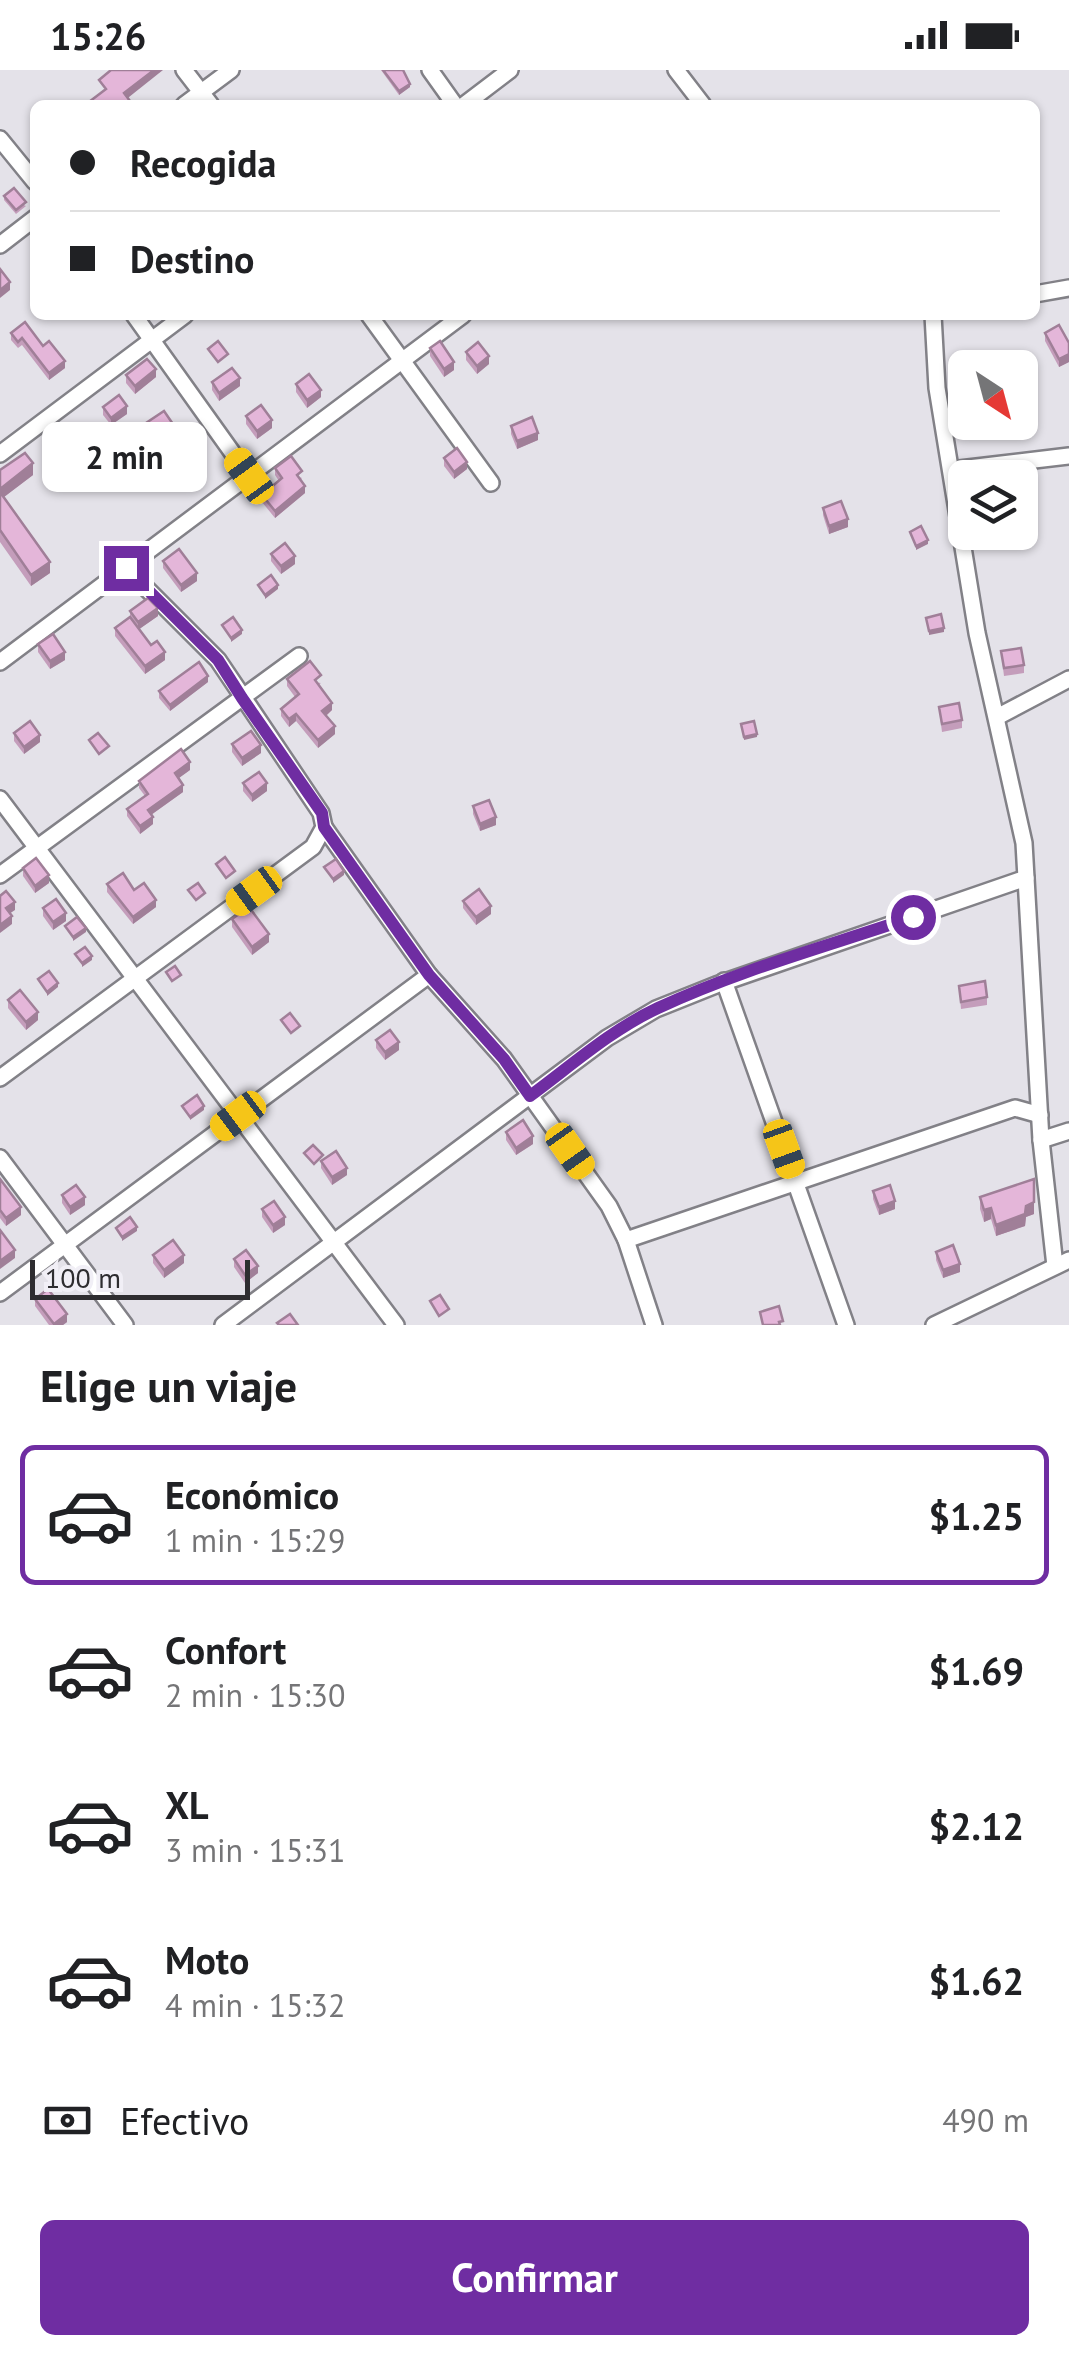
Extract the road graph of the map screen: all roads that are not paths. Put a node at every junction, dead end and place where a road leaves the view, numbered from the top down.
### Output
1 (184, 70) edge
2 (231, 70) edge
3 (430, 70) edge
4 (510, 70) edge
5 (676, 70) edge
6 (206, 98) edge
7 (451, 100) edge
8 (471, 100) edge
9 (699, 100) edge
10 (0, 139) edge
11 (30, 176) edge
12 (30, 222) edge
13 (0, 244) edge
14 (1069, 288) edge
15 (1040, 293) edge
16 (138, 320) edge
17 (178, 320) edge
18 (372, 320) edge
19 (456, 320) edge
20 (933, 320) edge
21 (152, 340) junction
22 (402, 361) junction
23 (0, 454) edge
24 (1069, 456) edge
25 (949, 460) edge
26 (1035, 460) edge
27 (249, 476) junction
28 (491, 484) dead end
29 (964, 550) edge
30 (126, 568) junction
31 (299, 656) dead end
32 (0, 662) edge
33 (1069, 679) edge
34 (242, 698) junction
35 (997, 717) junction
36 (0, 800) edge
37 (324, 827) junction
38 (37, 848) junction
39 (0, 876) edge
40 (1026, 878) junction
41 (429, 975) junction
42 (135, 978) junction
43 (724, 982) junction
44 (0, 1078) edge
45 (530, 1096) junction
46 (238, 1116) junction
47 (1040, 1116) junction
48 (1069, 1130) edge
49 (1041, 1140) junction
50 (0, 1158) edge
51 (796, 1183) junction
52 (626, 1240) junction
53 (335, 1244) junction
54 (65, 1245) junction
55 (1062, 1263) edge
56 (0, 1293) edge
57 (125, 1325) edge
58 (223, 1325) edge
59 (396, 1325) edge
60 (654, 1325) edge
61 (846, 1325) edge
62 (934, 1325) edge

1 - 6 street
2 - 6 street
3 - 7 street
4 - 8 street
5 - 9 street
10 - 11 street
12 - 13 street
14 - 15 street
16 - 21 street
17 - 21 street
18 - 22 street
19 - 22 street
20 - 25 street
21 - 23 street
21 - 27 street
22 - 27 street
22 - 28 street
24 - 26 street
27 - 30 street
29 - 35 street
30 - 32 street
30 - 34 street
31 - 34 street
33 - 35 street
34 - 37 street
34 - 38 street
35 - 40 street
36 - 38 street
37 - 41 street
37 - 42 street
38 - 39 street
38 - 42 street
40 - 43 street
40 - 47 street
41 - 45 street
41 - 46 street
42 - 44 street
42 - 46 street
43 - 45 street
43 - 51 street
45 - 52 street
45 - 53 street
46 - 53 street
46 - 54 street
47 - 49 street
47 - 51 street
48 - 49 street
49 - 55 street
50 - 54 street
51 - 52 street
51 - 61 street
52 - 60 street
53 - 58 street
53 - 59 street
54 - 56 street
54 - 57 street
55 - 62 street

